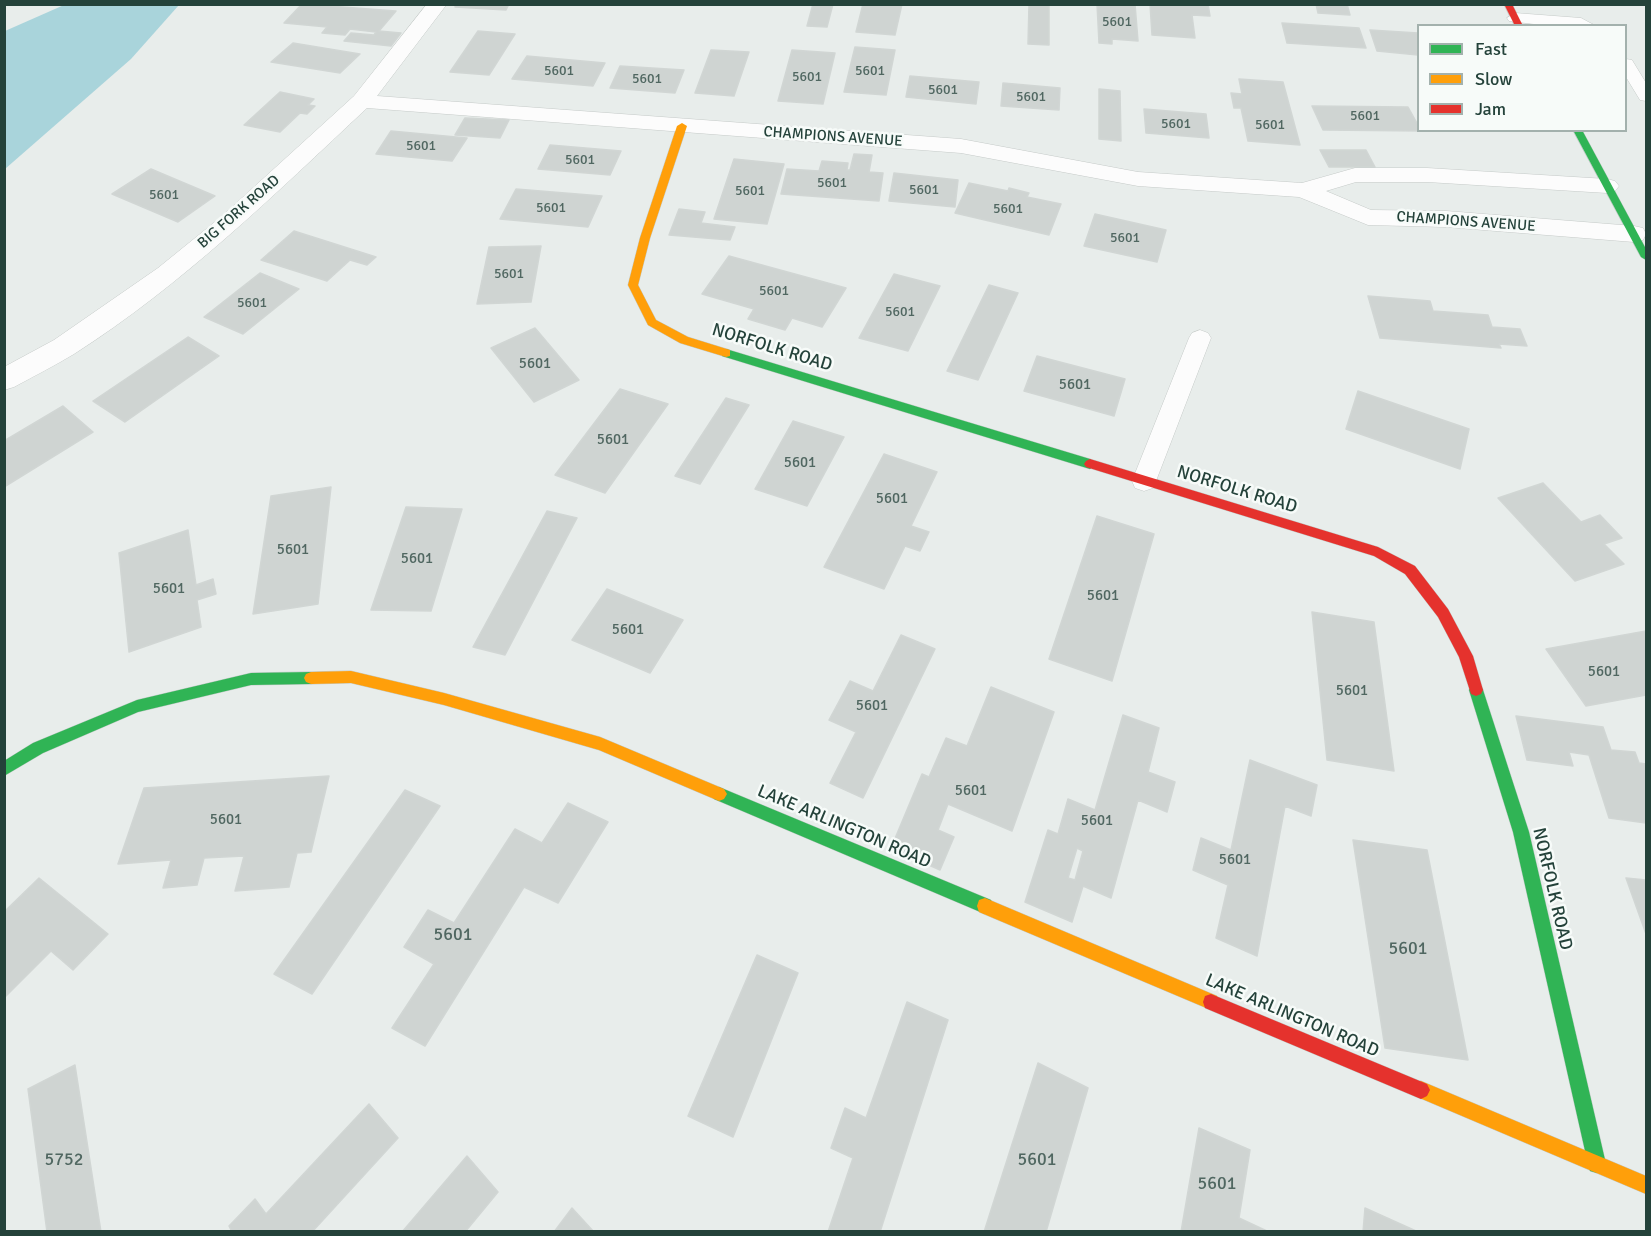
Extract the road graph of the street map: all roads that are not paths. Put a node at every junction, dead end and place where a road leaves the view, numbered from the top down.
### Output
1 (438, 4) edge
2 (1514, 16) edge
3 (1583, 24) edge
4 (1627, 66) edge
5 (1647, 96) edge
6 (362, 101) junction
7 (682, 126) junction
8 (1578, 132) edge
9 (1607, 186) junction
10 (1303, 190) junction
11 (1634, 234) junction
12 (1647, 257) edge
13 (1200, 338) dead end
14 (4, 380) edge
15 (1144, 481) junction
16 (4, 769) edge
17 (1597, 1164) junction
18 (1647, 1185) edge

1 - 6 street, BIG FORK ROAD
2 - 3 lane
4 - 5 lane
6 - 7 street, CHAMPIONS AVENUE
6 - 14 street, BIG FORK ROAD
7 - 10 street, CHAMPIONS AVENUE
7 - 15 street, NORFOLK ROAD
8 - 9 street
9 - 10 street, CHAMPIONS AVENUE
9 - 11 street
10 - 11 street, CHAMPIONS AVENUE
11 - 12 street
13 - 15 lane
15 - 17 street, NORFOLK ROAD
16 - 17 street, LAKE ARLINGTON ROAD
17 - 18 street, LAKE ARLINGTON ROAD

